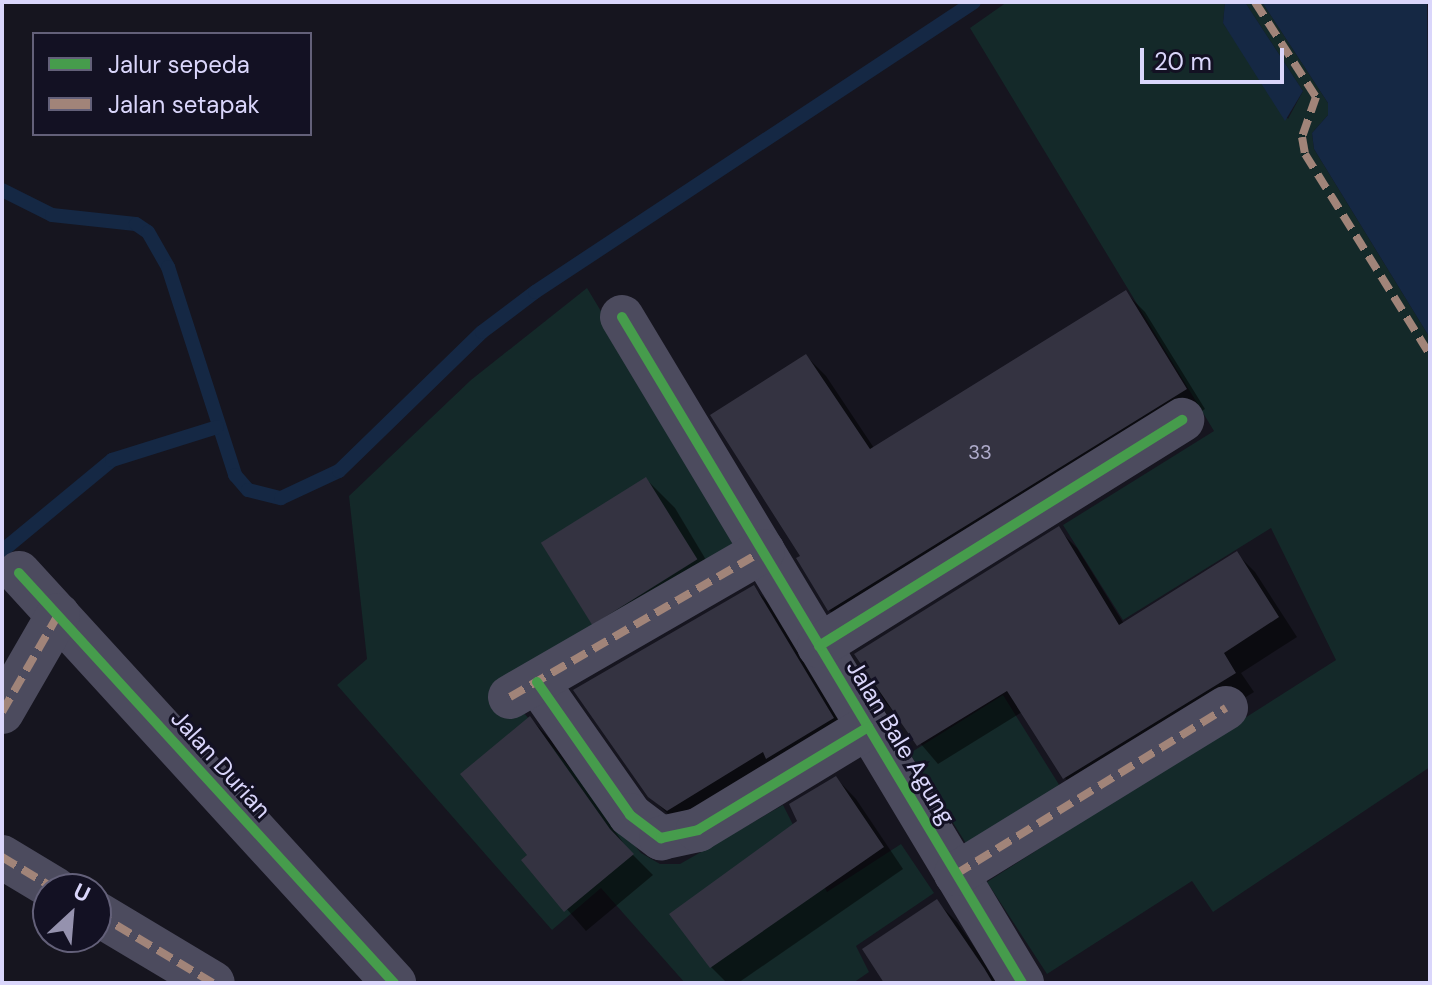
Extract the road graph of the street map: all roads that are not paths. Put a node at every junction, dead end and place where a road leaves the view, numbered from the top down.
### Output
1 (622, 317) dead end
2 (1182, 420) dead end
3 (763, 551) junction
4 (19, 573) dead end
5 (58, 615) junction
6 (819, 646) junction
7 (1226, 708) dead end
8 (2, 712) edge
9 (868, 727) junction
10 (2, 857) edge
11 (956, 874) junction
12 (32, 875) edge
13 (112, 923) edge
14 (213, 983) edge
15 (394, 983) edge
16 (1022, 983) edge

1 - 3 street, Jalan Bale Agung
2 - 6 street
3 - 6 street, Jalan Bale Agung
3 - 9 street
4 - 5 street, Jalan Durian
5 - 8 street
5 - 15 street, Jalan Durian
6 - 9 street, Jalan Bale Agung
7 - 11 street
9 - 11 street, Jalan Bale Agung
10 - 12 street
11 - 16 street, Jalan Bale Agung
13 - 14 street

